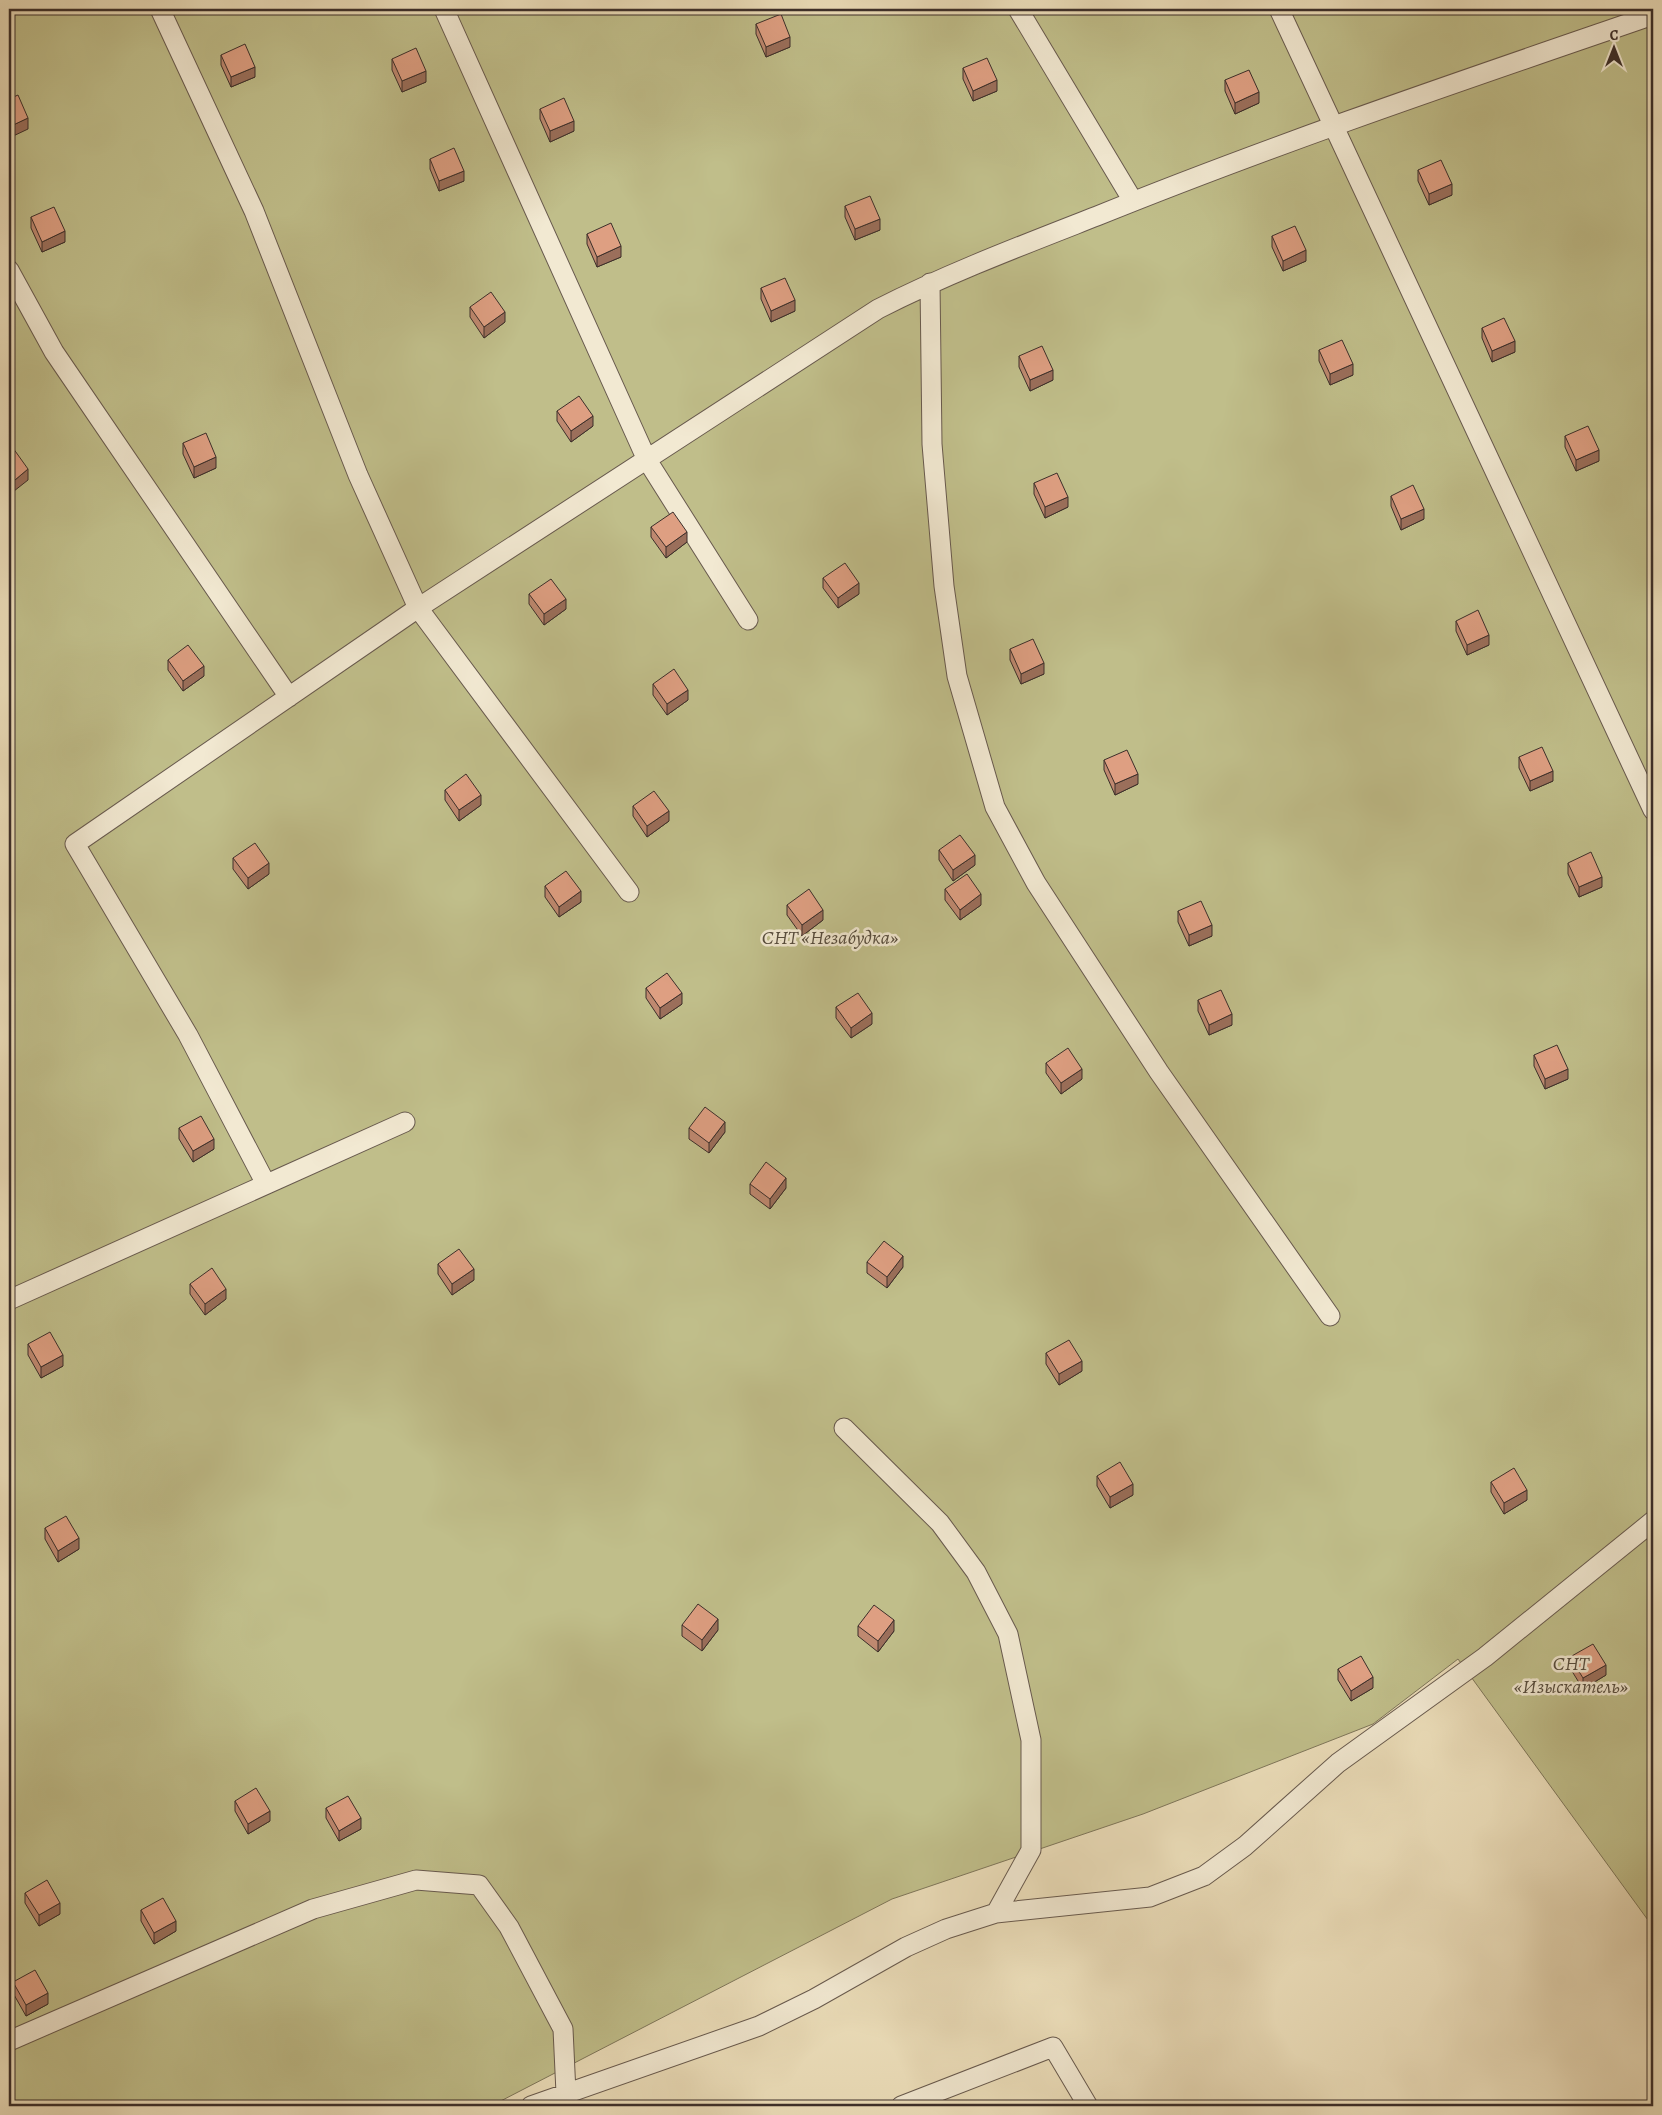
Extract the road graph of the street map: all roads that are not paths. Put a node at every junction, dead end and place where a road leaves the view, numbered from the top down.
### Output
1 (160, 9) edge
2 (444, 9) edge
3 (1018, 9) edge
4 (1279, 9) edge
5 (1653, 15) edge
6 (1332, 125) junction
7 (1133, 201) junction
8 (9, 270) edge
9 (930, 283) junction
10 (647, 460) junction
11 (418, 608) junction
12 (748, 620) dead end
13 (289, 697) junction
14 (1653, 810) edge
15 (629, 892) dead end
16 (405, 1122) dead end
17 (266, 1184) junction
18 (9, 1300) edge
19 (1330, 1316) dead end
20 (844, 1428) dead end
21 (1653, 1521) edge
22 (996, 1913) junction
23 (9, 2041) edge
24 (566, 2093) junction
25 (531, 2106) edge
26 (901, 2106) edge
27 (1088, 2106) edge

1 - 11 lane
2 - 10 lane
3 - 7 lane
4 - 6 lane
5 - 6 lane
6 - 7 lane
6 - 14 lane
7 - 9 lane
8 - 13 lane
9 - 10 lane
9 - 19 lane
10 - 11 lane
10 - 12 lane
11 - 13 lane
11 - 15 lane
13 - 17 lane
16 - 17 lane
17 - 18 lane
20 - 22 lane
21 - 22 lane
22 - 24 lane
23 - 24 lane
24 - 25 lane
26 - 27 lane

